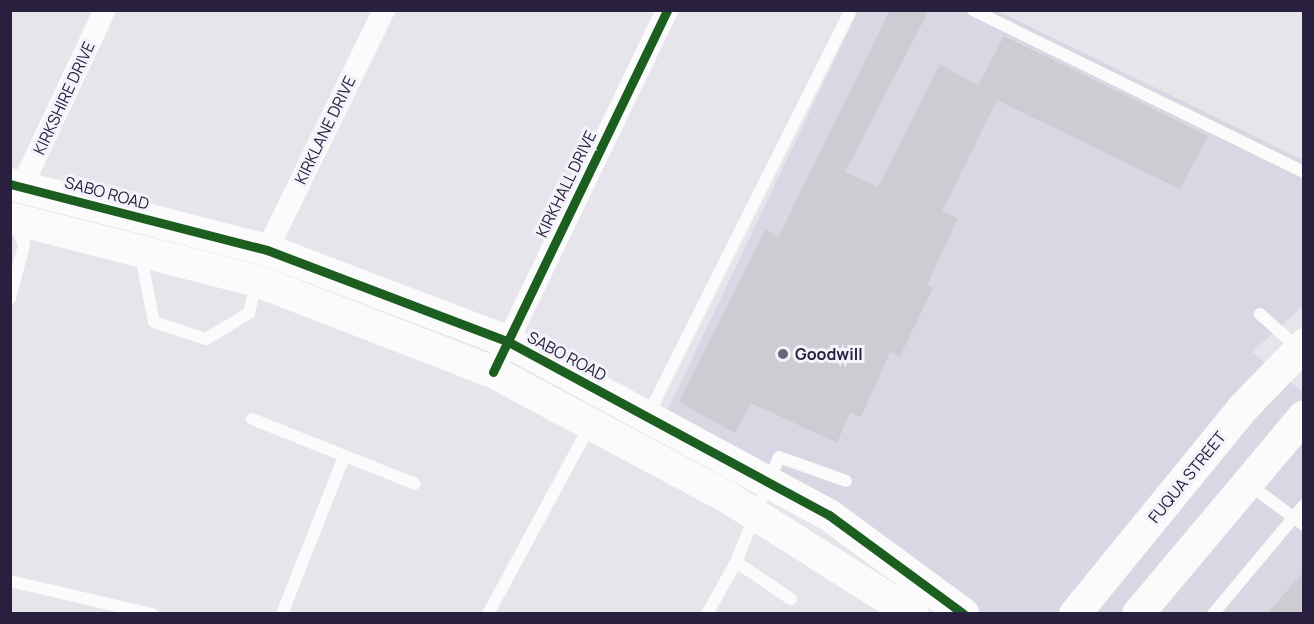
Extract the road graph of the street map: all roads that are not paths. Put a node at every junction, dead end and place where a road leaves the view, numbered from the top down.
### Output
1 (105, 10) edge
2 (384, 10) edge
3 (667, 10) edge
4 (850, 10) edge
5 (973, 10) edge
6 (1304, 172) edge
7 (16, 185) edge
8 (12, 218) edge
9 (267, 249) junction
10 (140, 251) junction
11 (257, 281) junction
12 (10, 298) edge
13 (1260, 314) dead end
14 (507, 341) junction
15 (1301, 347) edge
16 (493, 372) junction
17 (647, 416) junction
18 (1304, 416) edge
19 (252, 419) dead end
20 (591, 424) junction
21 (1212, 446) junction
22 (344, 457) junction
23 (765, 481) junction
24 (846, 481) dead end
25 (1247, 483) junction
26 (415, 484) dead end
27 (1304, 505) edge
28 (752, 512) junction
29 (1292, 518) junction
30 (1304, 525) edge
31 (736, 562) junction
32 (10, 581) edge
33 (791, 599) dead end
34 (152, 614) edge
35 (282, 614) edge
36 (488, 614) edge
37 (707, 614) edge
38 (913, 614) edge
39 (964, 614) edge
40 (1075, 614) edge
41 (1138, 614) edge
42 (1213, 614) edge

1 - 7 street, KIRKSHIRE DRIVE
2 - 9 street, KIRKLANE DRIVE
3 - 14 street, KIRKHALL DRIVE
4 - 17 lane
5 - 6 lane
7 - 8 street
7 - 9 street, SABO ROAD
8 - 10 street
8 - 12 lane
9 - 11 street
9 - 14 street, SABO ROAD
10 - 11 street
10 - 11 lane
11 - 16 street
13 - 15 lane
14 - 16 street, KIRKHALL DRIVE
14 - 17 street, SABO ROAD
15 - 21 street, FUQUA STREET
16 - 20 street
17 - 23 street, SABO ROAD
18 - 25 street
19 - 22 lane
20 - 28 street
20 - 36 lane
21 - 25 street
21 - 40 street, FUQUA STREET
22 - 26 lane
22 - 35 lane
23 - 24 lane
23 - 28 lane
23 - 39 street, SABO ROAD
25 - 29 lane
25 - 41 street
27 - 29 lane
28 - 31 lane
28 - 38 street
29 - 30 lane
29 - 42 lane
31 - 33 lane
31 - 37 lane
32 - 34 lane

